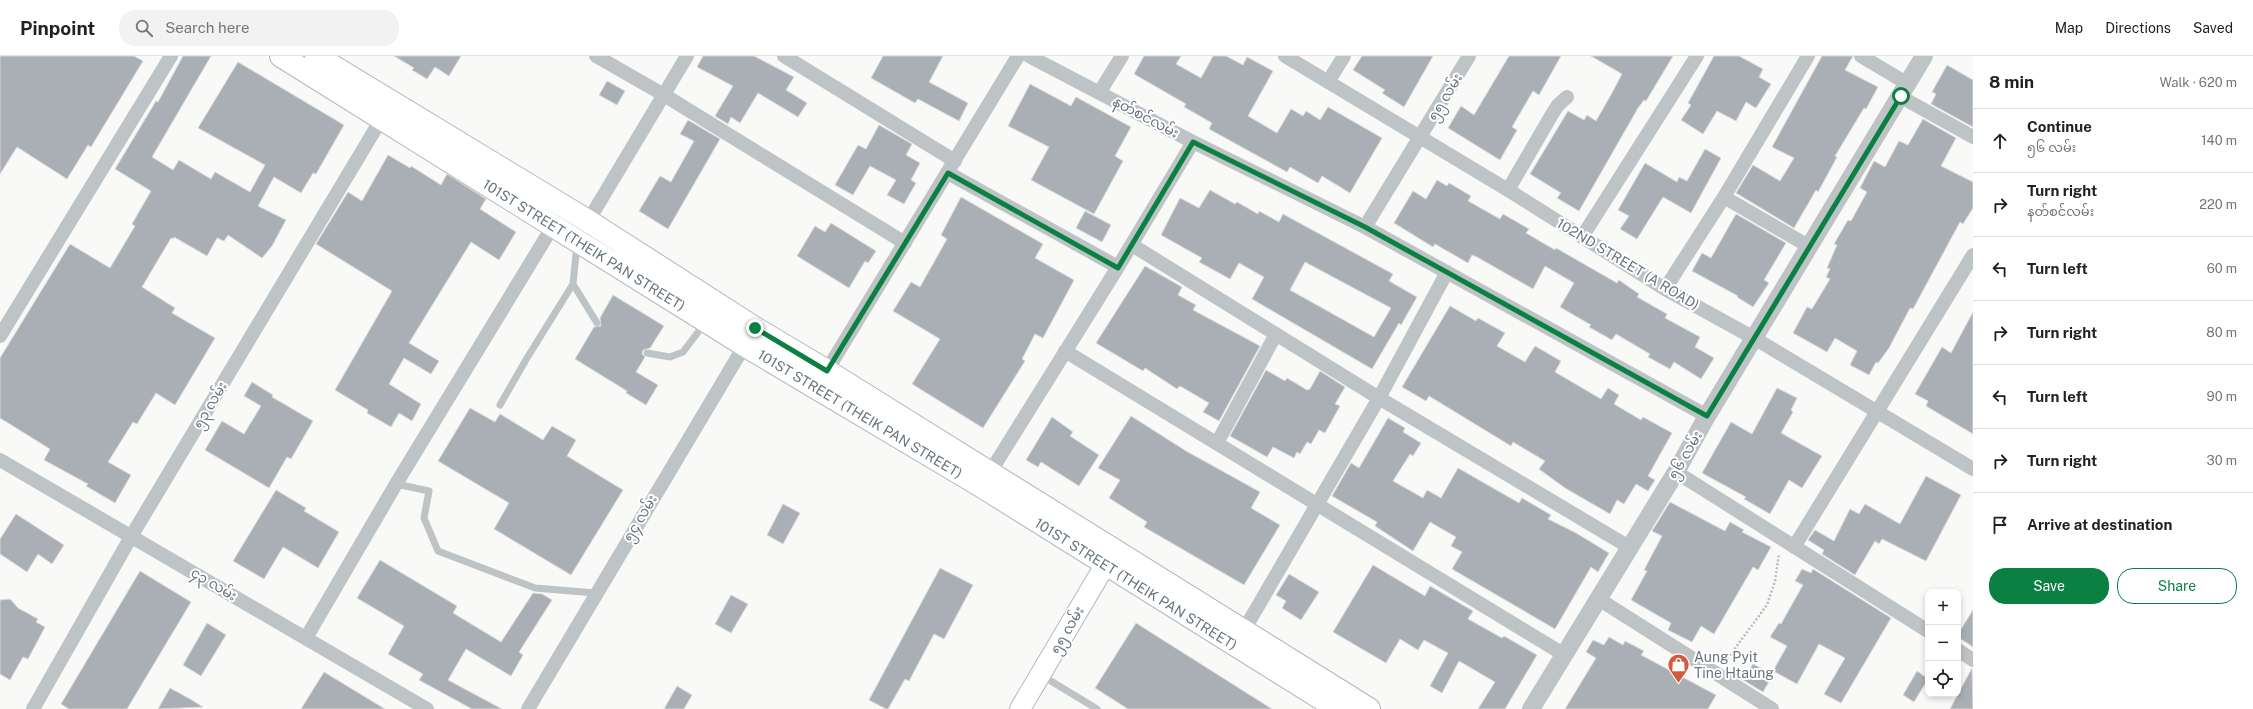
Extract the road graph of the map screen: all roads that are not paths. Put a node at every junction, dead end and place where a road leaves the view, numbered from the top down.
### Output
1 (171, 56) edge
2 (281, 56) edge
3 (596, 56) edge
4 (687, 56) edge
5 (784, 56) edge
6 (1018, 56) edge
7 (1029, 56) edge
8 (1122, 56) edge
9 (1285, 56) edge
10 (1344, 56) edge
11 (1469, 56) edge
12 (1697, 56) edge
13 (1808, 56) edge
14 (1861, 56) edge
15 (1924, 56) edge
16 (325, 64) edge
17 (1328, 82) junction
18 (1904, 90) junction
19 (1099, 93) junction
20 (664, 95) junction
21 (1567, 97) dead end
22 (387, 110) junction
23 (1973, 137) edge
24 (1420, 138) junction
25 (1193, 142) junction
26 (952, 167) junction
27 (1508, 190) junction
28 (1724, 197) junction
29 (588, 221) junction
30 (553, 226) junction
31 (1365, 227) junction
32 (1582, 237) junction
33 (577, 240) junction
34 (905, 243) junction
35 (1132, 245) junction
36 (1810, 247) junction
37 (1973, 256) edge
38 (1118, 268) junction
39 (1447, 272) junction
40 (573, 284) junction
41 (1665, 289) junction
42 (707, 322) junction
43 (597, 323) dead end
44 (1276, 334) junction
45 (0, 336) edge
46 (750, 337) junction
47 (1754, 338) junction
48 (1066, 351) junction
49 (648, 353) dead end
50 (822, 379) junction
51 (1380, 398) junction
52 (500, 405) dead end
53 (1877, 410) junction
54 (1707, 416) junction
55 (1217, 443) junction
56 (0, 460) edge
57 (1973, 469) edge
58 (1676, 472) junction
59 (986, 479) junction
60 (396, 484) junction
61 (1317, 505) junction
62 (132, 535) junction
63 (1629, 547) junction
64 (1794, 547) junction
65 (1110, 557) junction
66 (595, 594) junction
67 (1597, 598) junction
68 (1925, 630) edge
69 (306, 638) junction
70 (1239, 639) junction
71 (1961, 652) edge
72 (1563, 654) junction
73 (1973, 660) edge
74 (1041, 675) junction
75 (33, 709) edge
76 (426, 709) edge
77 (528, 709) edge
78 (1020, 709) edge
79 (1098, 709) edge
80 (1338, 709) edge
81 (1369, 709) edge
82 (1531, 709) edge
83 (1772, 709) edge

1 - 45 street
2 - 16 main road, 101ST STREET (THEIK PAN STREET)
3 - 20 street
4 - 20 street
5 - 26 street
6 - 26 street
7 - 19 street, နတ်စင်လမ်း
8 - 19 street
9 - 17 street, 102ND STREET (A ROAD)
10 - 17 street
11 - 24 street, ၅၅ လမ်း
12 - 32 street
13 - 28 street
14 - 18 street
15 - 18 street, ၅၆ လမ်း
16 - 22 main road, 101ST STREET (THEIK PAN STREET)
17 - 24 street, 102ND STREET (A ROAD)
18 - 23 street
18 - 36 street, ၅၆ လမ်း
19 - 25 street, နတ်စင်လမ်း
20 - 29 street
20 - 34 street
21 - 27 street
22 - 29 main road, 101ST STREET (THEIK PAN STREET)
22 - 30 main road, 101ST STREET (THEIK PAN STREET)
22 - 62 street, ၅၃ လမ်း
24 - 27 street, 102ND STREET (A ROAD)
24 - 31 street, ၅၅ လမ်း
25 - 31 street, နတ်စင်လမ်း
25 - 35 street
26 - 34 street
26 - 38 street
27 - 32 street, 102ND STREET (A ROAD)
28 - 36 street
28 - 41 street
29 - 33 street
29 - 46 main road, 101ST STREET (THEIK PAN STREET)
30 - 33 main road, 101ST STREET (THEIK PAN STREET)
30 - 60 street
31 - 39 street, နတ်စင်လမ်း
32 - 41 street, 102ND STREET (A ROAD)
33 - 40 lane
33 - 42 main road, 101ST STREET (THEIK PAN STREET)
34 - 50 street
35 - 38 street
35 - 44 street
36 - 47 street, ၅၆ လမ်း
37 - 53 street
38 - 48 street
39 - 51 street
39 - 54 street, နတ်စင်လမ်း
40 - 43 lane
40 - 52 lane
41 - 47 street, 102ND STREET (A ROAD)
42 - 46 main road, 101ST STREET (THEIK PAN STREET)
42 - 49 lane
44 - 51 street
44 - 55 street
46 - 50 main road, 101ST STREET (THEIK PAN STREET)
46 - 66 street, ၅၄ လမ်း
47 - 53 street, 102ND STREET (A ROAD)
47 - 54 street, ၅၆ လမ်း
48 - 55 street
48 - 59 street
50 - 59 main road, 101ST STREET (THEIK PAN STREET)
51 - 61 street
51 - 63 street
53 - 57 street, 102ND STREET (A ROAD)
53 - 64 street
54 - 58 street, ၅၆ လမ်း
55 - 61 street
56 - 62 street, ၄၃ လမ်း
58 - 63 street, ၅၆ လမ်း
58 - 64 street
59 - 65 main road, 101ST STREET (THEIK PAN STREET)
60 - 66 lane
60 - 69 street
61 - 70 street
61 - 72 street
62 - 69 street, ၄၃ လမ်း
62 - 75 street, ၅၃ လမ်း
63 - 67 street, ၅၆ လမ်း
64 - 68 street
65 - 70 main road, 101ST STREET (THEIK PAN STREET)
65 - 74 main road, ၅၅ လမ်း
66 - 77 street, ၅၄ လမ်း
67 - 72 street, ၅၆ လမ်း
67 - 83 street
69 - 76 street, ၄၃ လမ်း
70 - 80 main road, 101ST STREET (THEIK PAN STREET)
70 - 81 main road, 101ST STREET (THEIK PAN STREET)
71 - 73 street
72 - 82 street, ၅၆ လမ်း
74 - 78 main road, ၅၅ လမ်း
74 - 79 lane

